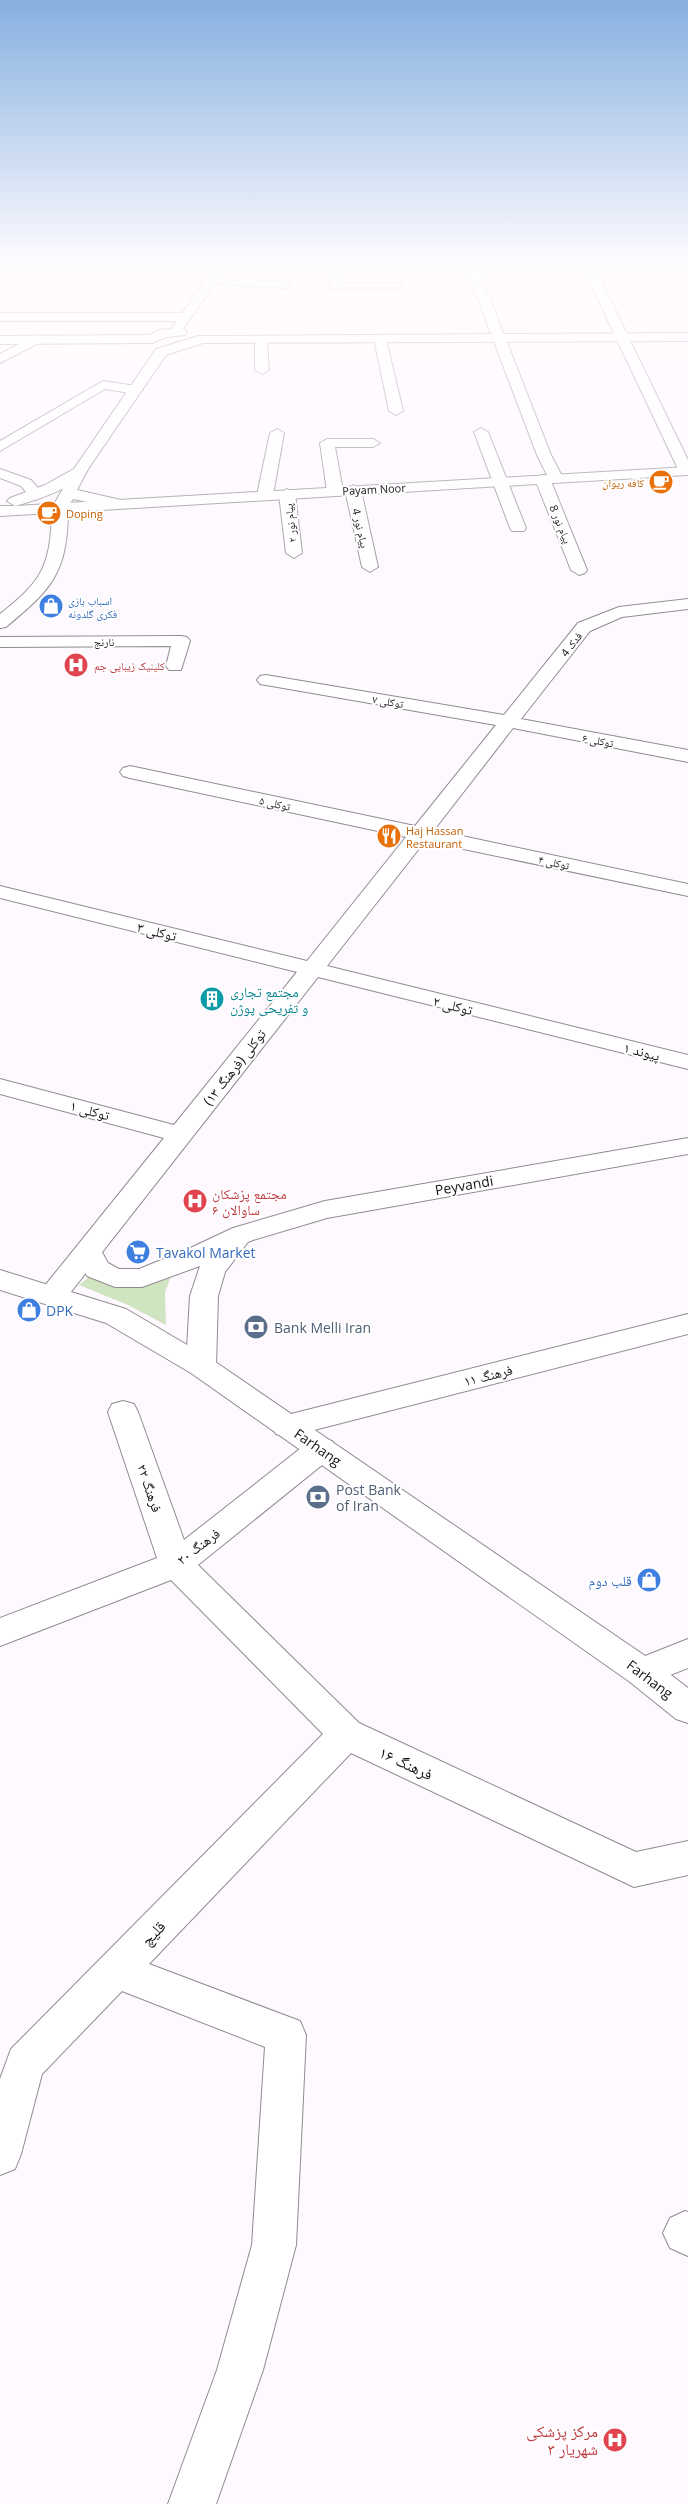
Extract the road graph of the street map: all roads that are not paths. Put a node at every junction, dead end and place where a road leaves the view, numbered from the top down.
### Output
1 (139, 385) edge
2 (390, 385) edge
3 (517, 385) edge
4 (644, 385) edge
5 (136, 390) junction
6 (396, 411) dead end
7 (481, 432) dead end
8 (277, 433) dead end
9 (373, 443) dead end
10 (0, 447) edge
11 (81, 469) junction
12 (687, 471) edge
13 (0, 473) edge
14 (549, 478) junction
15 (499, 481) junction
16 (353, 490) junction
17 (335, 491) junction
18 (287, 494) junction
19 (265, 495) junction
20 (36, 496) junction
21 (64, 500) junction
22 (0, 504) edge
23 (116, 504) junction
24 (0, 512) edge
25 (61, 528) junction
26 (518, 528) dead end
27 (294, 553) dead end
28 (370, 567) dead end
29 (579, 570) dead end
30 (688, 604) edge
31 (0, 623) edge
32 (0, 642) edge
33 (175, 666) dead end
34 (266, 680) dead end
35 (509, 722) junction
36 (688, 756) edge
37 (130, 772) dead end
38 (420, 834) junction
39 (688, 890) edge
40 (2, 892) dead end
41 (312, 970) junction
42 (596, 1040) joint
43 (688, 1062) edge
44 (0, 1086) edge
45 (180, 1135) junction
46 (688, 1146) edge
47 (243, 1234) junction
48 (88, 1251) junction
49 (0, 1280) edge
50 (53, 1295) junction
51 (688, 1324) edge
52 (201, 1366) junction
53 (123, 1412) dead end
54 (287, 1426) junction
55 (321, 1449) junction
56 (176, 1564) junction
57 (0, 1632) edge
58 (688, 1653) edge
59 (642, 1672) junction
60 (688, 1708) edge
61 (346, 1734) junction
62 (688, 1858) edge
63 (116, 1970) junction
64 (0, 2154) edge
65 (192, 2504) edge

1 - 5 street
2 - 6 street
3 - 14 street, پیام نور 8
4 - 12 street
5 - 10 street
5 - 11 street
7 - 15 street
8 - 19 street
9 - 17 street
11 - 20 street
11 - 21 street
12 - 14 street, Payam Noor
13 - 20 street
14 - 15 street, Payam Noor
14 - 29 street, پیام نور 8
15 - 16 street, Payam Noor
15 - 26 street
16 - 17 street, Payam Noor
16 - 28 street, پیام نور 4
17 - 18 street, Payam Noor
18 - 19 street, Payam Noor
18 - 27 street, پیام نور ۲
19 - 23 street, Payam Noor
20 - 22 street
21 - 23 street
21 - 24 street
21 - 25 street
23 - 25 street
24 - 25 street
25 - 31 street
30 - 35 street, فدک 4
32 - 33 street, نارنج
34 - 35 street, توکلی ۷
35 - 36 street, توکلی ۶
35 - 38 street, توکلی (فرهنگ ۱۳)
37 - 38 street, توکلی ۵
38 - 39 street, توکلی ۴
38 - 41 street, توکلی (فرهنگ ۱۳)
40 - 41 street, توکلی ۳
41 - 42 street, توکلی ۲
41 - 45 street, توکلی (فرهنگ ۱۳)
42 - 43 street, پیوند ۱
44 - 45 street, توکلی ۱
45 - 48 street, توکلی (فرهنگ ۱۳)
46 - 47 street, Peyvandi
47 - 48 street, Peyvandi
47 - 52 street
48 - 50 street, توکلی (فرهنگ ۱۳)
49 - 50 street, Farhang
50 - 52 street, Farhang
51 - 54 street, فرهنگ ۱۱
52 - 54 street, Farhang
53 - 56 street, فرهنگ ٢٢
54 - 55 street, Farhang
55 - 56 street, فرهنگ ٢٠
55 - 59 street, Farhang
56 - 57 street, فرهنگ ٢٠
56 - 61 street, فرهنگ ۱۶
58 - 59 street
59 - 60 street, Farhang
61 - 62 street, فرهنگ ۱۶
61 - 63 street, قلیچ
63 - 64 street, قلیچ
63 - 65 street

